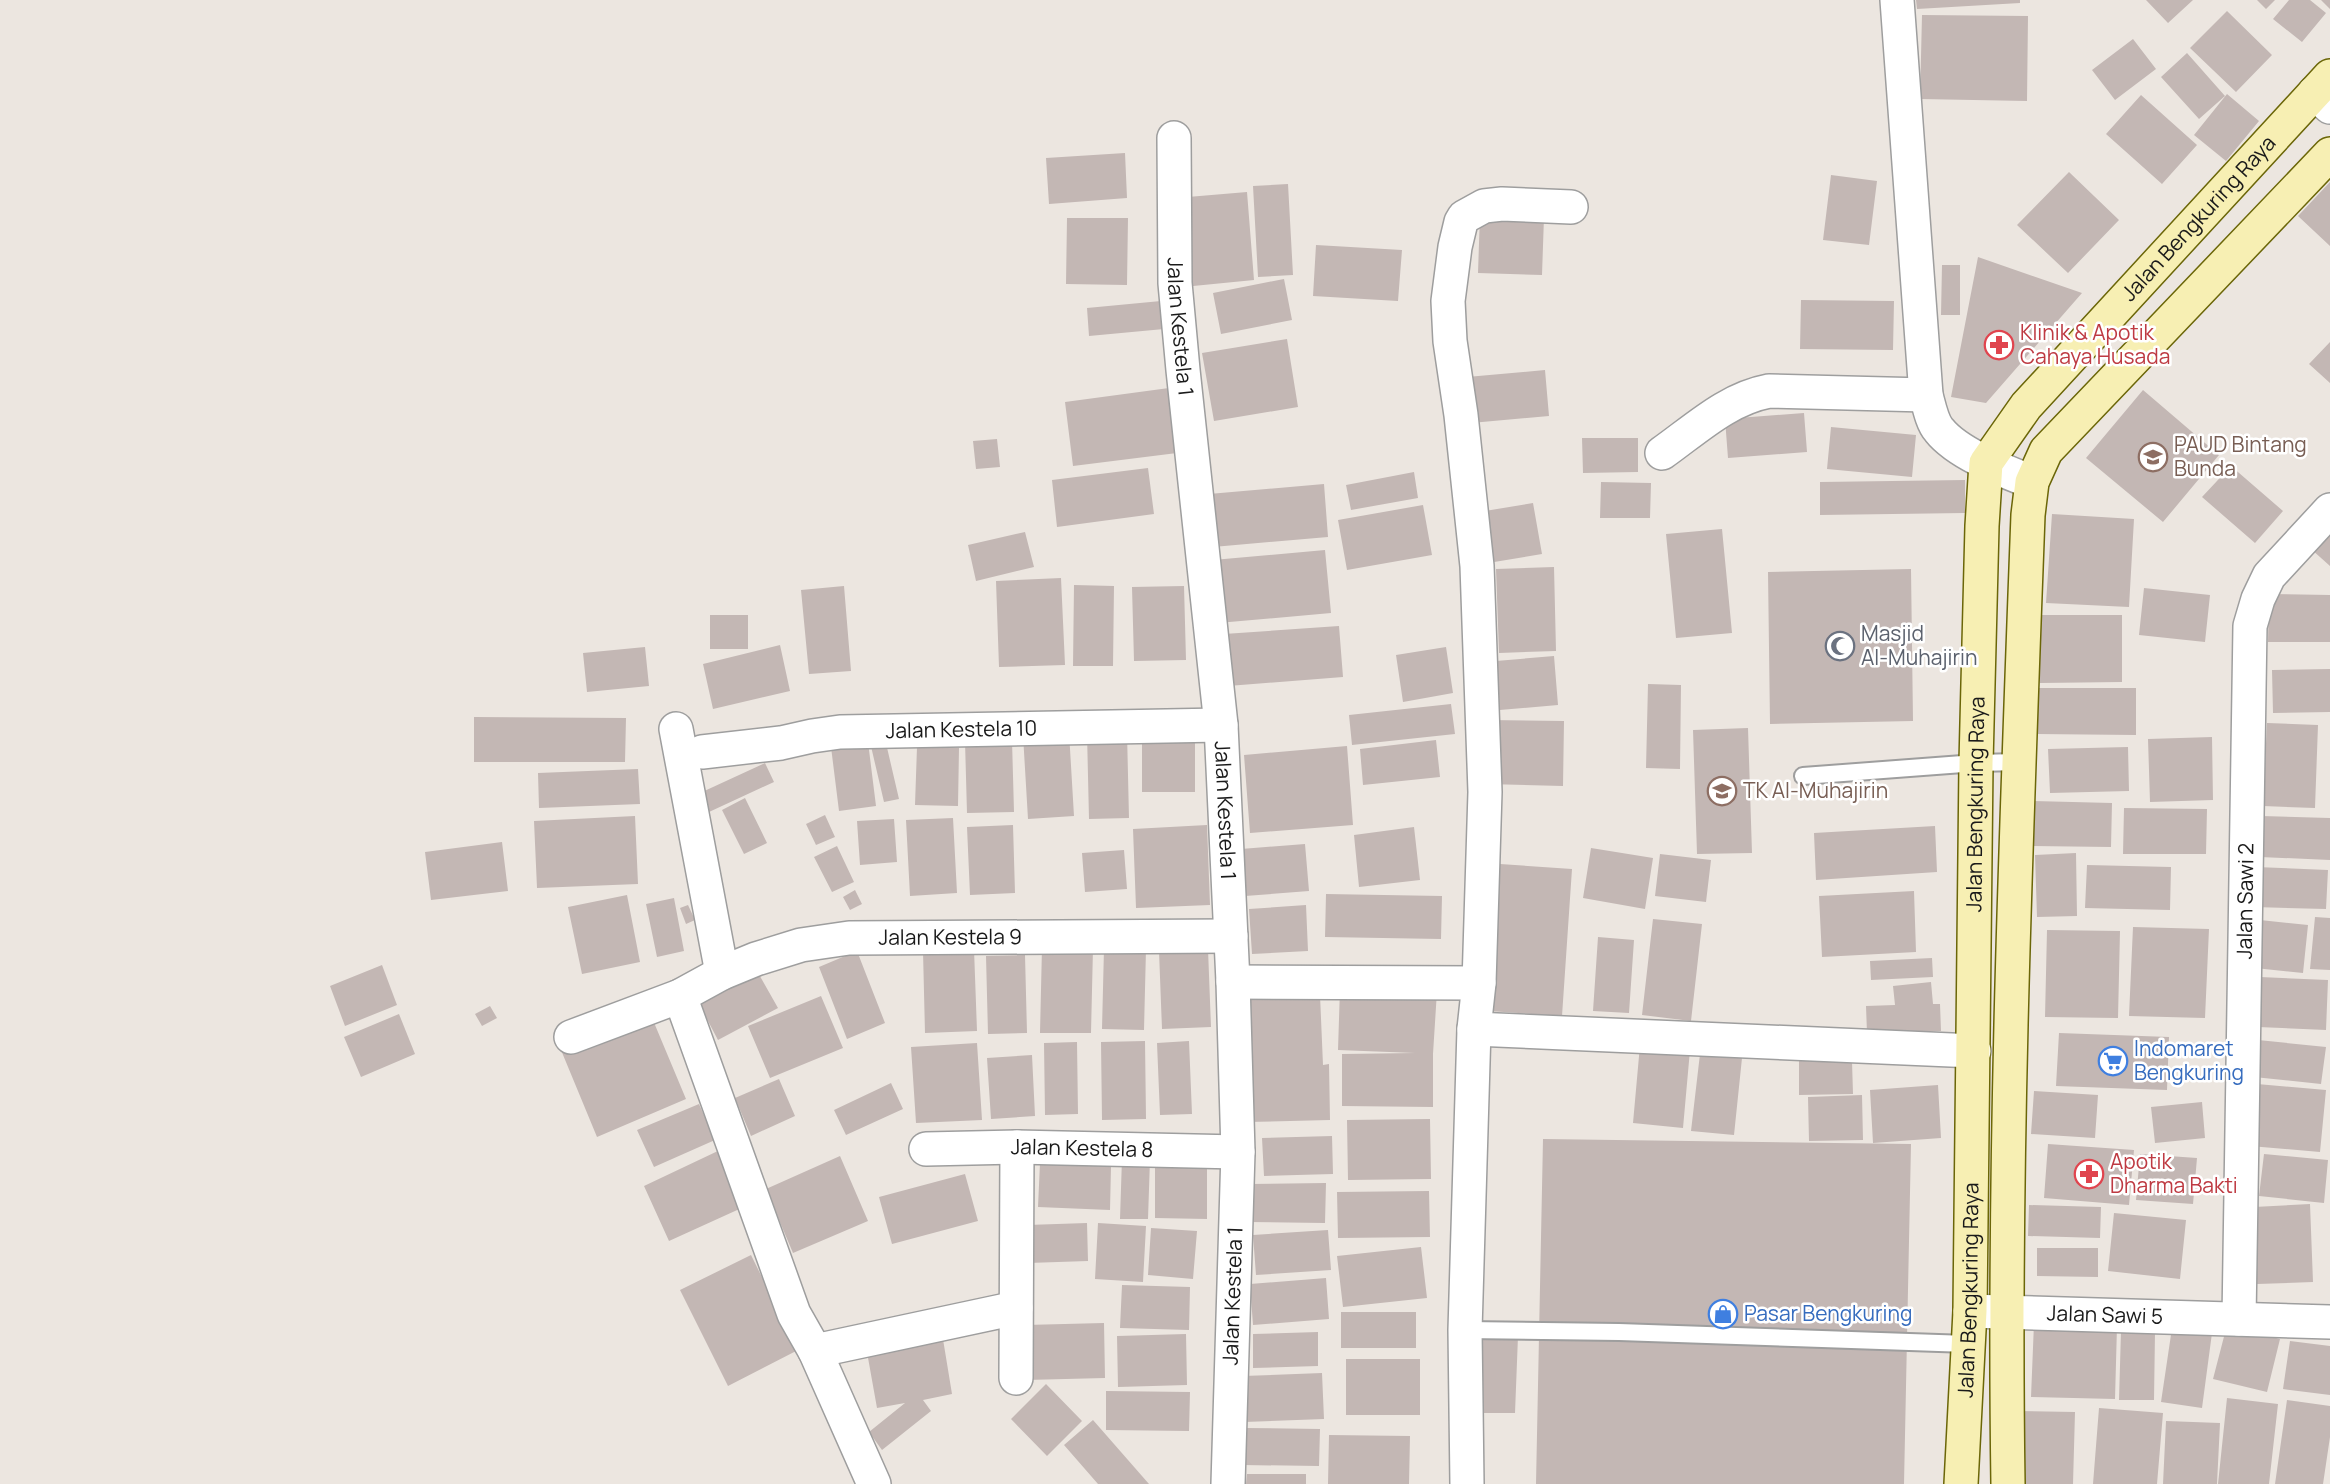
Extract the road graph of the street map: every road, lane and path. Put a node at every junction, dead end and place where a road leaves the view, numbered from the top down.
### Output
1 (1897, 0) edge
2 (2325, 92) edge
3 (1173, 138) dead end
4 (2330, 154) edge
5 (1571, 207) dead end
6 (1926, 395) junction
7 (1662, 453) dead end
8 (1986, 464) junction
9 (2032, 482) junction
10 (2330, 510) edge
11 (1221, 725) junction
12 (676, 729) dead end
13 (702, 752) dead end
14 (2019, 762) junction
15 (1976, 763) junction
16 (1803, 776) dead end
17 (1231, 936) junction
18 (722, 973) junction
19 (1233, 982) junction
20 (1479, 983) junction
21 (680, 996) junction
22 (1474, 1029) junction
23 (572, 1037) dead end
24 (1974, 1051) junction
25 (1017, 1147) junction
26 (926, 1149) dead end
27 (1238, 1152) junction
28 (1016, 1308) junction
29 (1970, 1311) junction
30 (2005, 1313) junction
31 (2239, 1319) junction
32 (2330, 1322) edge
33 (1465, 1330) junction
34 (1968, 1344) junction
35 (815, 1351) junction
36 (1016, 1378) dead end
37 (1223, 1480) edge
38 (874, 1484) edge
39 (1467, 1484) edge
40 (1961, 1484) edge
41 (2008, 1484) edge

1 - 6 street
2 - 8 street, Jalan Bengkuring Raya
3 - 11 street, Jalan Kestela 1
4 - 9 street, Jalan Bengkuring Raya
5 - 20 street
6 - 7 street
6 - 8 street
8 - 9 street
8 - 15 street, Jalan Bengkuring Raya
9 - 14 street, Jalan Bengkuring Raya
10 - 31 street, Jalan Sawi 2
11 - 13 street, Jalan Kestela 10
11 - 17 street, Jalan Kestela 1
12 - 18 street
14 - 15 lane
14 - 30 street, Jalan Bengkuring Raya
15 - 16 lane
15 - 24 street, Jalan Bengkuring Raya
17 - 18 street, Jalan Kestela 9
17 - 19 street, Jalan Kestela 1
18 - 21 street, Jalan Kestela 9
19 - 20 street
19 - 27 street, Jalan Kestela 1
20 - 22 street
21 - 23 street, Jalan Kestela 9
21 - 35 street
22 - 24 street
22 - 33 street
24 - 29 street, Jalan Bengkuring Raya
25 - 26 street, Jalan Kestela 8
25 - 27 street, Jalan Kestela 8
25 - 28 street
27 - 37 street, Jalan Kestela 1
28 - 35 street
28 - 36 street
29 - 30 street, Jalan Sawi 5
29 - 34 street, Jalan Bengkuring Raya
30 - 31 street, Jalan Sawi 5
30 - 41 street, Jalan Bengkuring Raya
31 - 32 street, Jalan Sawi 5
33 - 34 lane
33 - 39 street
34 - 40 street, Jalan Bengkuring Raya
35 - 38 street

